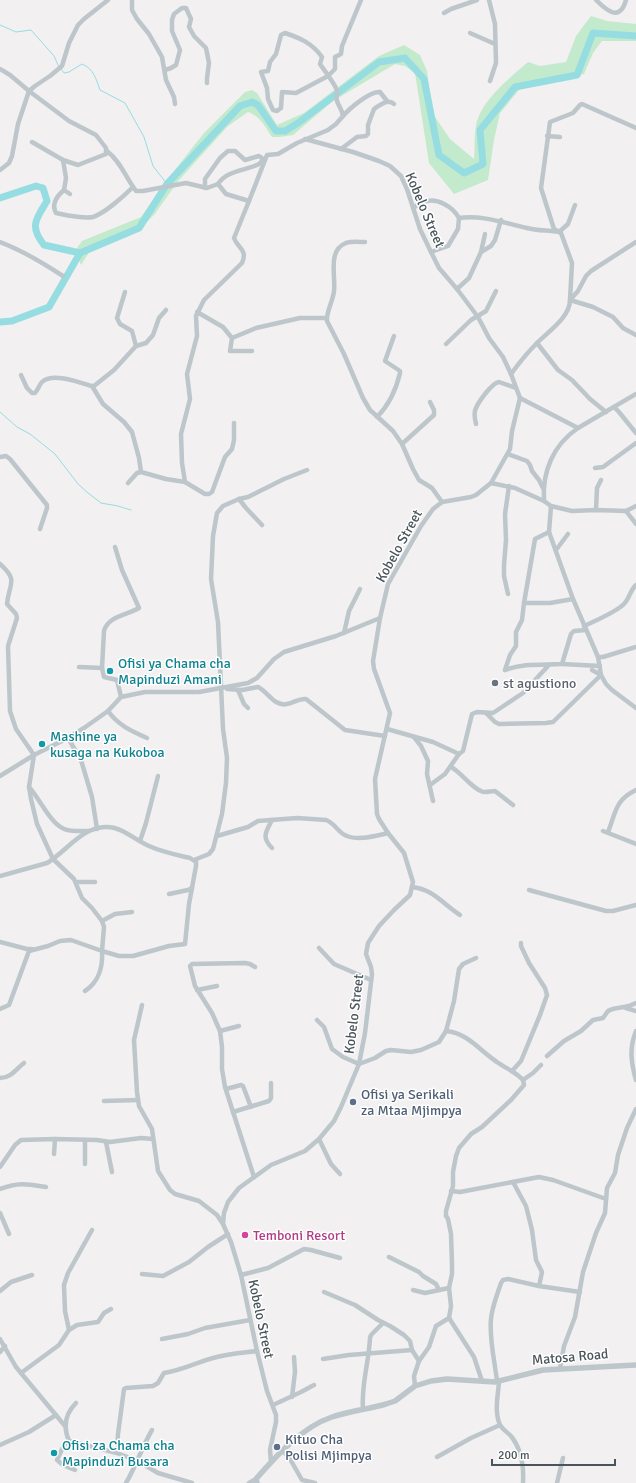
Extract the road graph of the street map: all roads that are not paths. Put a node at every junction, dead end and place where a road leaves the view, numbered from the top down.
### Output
1 (108, 0) edge
2 (132, 0) edge
3 (361, 0) edge
4 (476, 0) edge
5 (489, 0) edge
6 (596, 0) edge
7 (626, 0) edge
8 (462, 2) edge
9 (444, 14) dead end
10 (470, 32) dead end
11 (495, 44) junction
12 (0, 69) edge
13 (165, 70) junction
14 (328, 76) junction
15 (490, 81) dead end
16 (208, 83) dead end
17 (29, 91) junction
18 (387, 101) junction
19 (175, 104) dead end
20 (394, 104) dead end
21 (343, 116) junction
22 (636, 128) edge
23 (548, 136) junction
24 (560, 137) dead end
25 (305, 139) junction
26 (32, 142) dead end
27 (341, 149) junction
28 (107, 151) junction
29 (63, 160) junction
30 (0, 170) edge
31 (218, 184) junction
32 (133, 187) junction
33 (204, 188) junction
34 (64, 190) junction
35 (70, 194) dead end
36 (248, 201) junction
37 (575, 206) dead end
38 (413, 208) junction
39 (459, 218) junction
40 (501, 220) junction
41 (559, 232) junction
42 (484, 234) dead end
43 (0, 242) edge
44 (365, 242) dead end
45 (636, 242) edge
46 (430, 252) junction
47 (480, 252) junction
48 (62, 276) dead end
49 (457, 289) junction
50 (496, 291) dead end
51 (125, 292) dead end
52 (570, 300) junction
53 (166, 310) dead end
54 (197, 312) junction
55 (478, 317) junction
56 (326, 318) junction
57 (636, 335) edge
58 (394, 336) dead end
59 (232, 338) junction
60 (537, 343) junction
61 (446, 344) dead end
62 (136, 346) junction
63 (252, 351) dead end
64 (21, 374) dead end
65 (511, 374) junction
66 (92, 386) junction
67 (516, 388) junction
68 (636, 394) edge
69 (520, 398) junction
70 (430, 402) dead end
71 (614, 407) junction
72 (606, 412) junction
73 (377, 417) junction
74 (234, 423) dead end
75 (476, 424) dead end
76 (578, 428) junction
77 (636, 433) edge
78 (636, 443) edge
79 (402, 444) junction
80 (508, 454) junction
81 (0, 457) edge
82 (595, 468) dead end
83 (307, 470) dead end
84 (141, 472) junction
85 (601, 480) dead end
86 (184, 482) junction
87 (128, 483) dead end
88 (491, 483) junction
89 (509, 486) junction
90 (543, 490) junction
91 (239, 499) junction
92 (544, 501) junction
93 (442, 502) junction
94 (551, 506) junction
95 (636, 506) edge
96 (596, 510) junction
97 (626, 512) junction
98 (636, 524) edge
99 (262, 525) dead end
100 (40, 529) dead end
101 (549, 532) junction
102 (568, 534) dead end
103 (114, 547) dead end
104 (556, 550) junction
105 (0, 564) edge
106 (636, 585) edge
107 (360, 589) dead end
108 (508, 594) dead end
109 (573, 599) junction
110 (524, 603) junction
111 (380, 618) junction
112 (585, 628) junction
113 (344, 633) junction
114 (635, 649) edge
115 (598, 657) junction
116 (562, 664) junction
117 (548, 666) junction
118 (588, 666) junction
119 (79, 667) dead end
120 (102, 668) junction
121 (601, 670) junction
122 (222, 688) junction
123 (238, 690) junction
124 (120, 697) junction
125 (248, 708) dead end
126 (636, 708) edge
127 (108, 711) junction
128 (486, 713) junction
129 (387, 729) junction
130 (385, 736) junction
131 (414, 737) junction
132 (68, 738) junction
133 (148, 738) dead end
134 (459, 754) junction
135 (34, 755) junction
136 (451, 767) junction
137 (0, 776) edge
138 (158, 776) dead end
139 (430, 785) junction
140 (29, 787) junction
141 (636, 790) edge
142 (433, 800) dead end
143 (513, 805) dead end
144 (272, 820) junction
145 (97, 829) junction
146 (89, 831) junction
147 (388, 833) junction
148 (216, 836) junction
149 (140, 841) junction
150 (636, 844) edge
151 (272, 848) dead end
152 (53, 859) junction
153 (194, 860) junction
154 (0, 876) edge
155 (76, 882) junction
156 (95, 882) dead end
157 (412, 887) junction
158 (192, 888) junction
159 (529, 890) dead end
160 (169, 894) dead end
161 (636, 905) edge
162 (132, 912) dead end
163 (460, 915) dead end
164 (102, 921) junction
165 (0, 942) edge
166 (521, 942) dead end
167 (319, 948) dead end
168 (32, 949) junction
169 (102, 951) junction
170 (476, 958) dead end
171 (255, 967) dead end
172 (371, 980) junction
173 (217, 986) dead end
174 (197, 990) junction
175 (85, 991) dead end
176 (636, 1003) edge
177 (142, 1005) dead end
178 (626, 1008) junction
179 (0, 1009) edge
180 (636, 1011) edge
181 (317, 1020) dead end
182 (239, 1026) dead end
183 (220, 1030) junction
184 (446, 1031) junction
185 (636, 1031) edge
186 (547, 1056) dead end
187 (24, 1063) dead end
188 (359, 1064) junction
189 (541, 1065) dead end
190 (512, 1071) junction
191 (0, 1078) edge
192 (523, 1080) junction
193 (636, 1080) edge
194 (272, 1083) dead end
195 (226, 1089) junction
196 (138, 1100) junction
197 (104, 1101) dead end
198 (251, 1107) junction
199 (636, 1109) edge
200 (233, 1112) junction
201 (56, 1139) junction
202 (153, 1139) junction
203 (319, 1139) junction
204 (85, 1140) junction
205 (106, 1142) junction
206 (54, 1154) dead end
207 (85, 1164) dead end
208 (0, 1167) edge
209 (112, 1172) dead end
210 (340, 1174) dead end
211 (254, 1177) junction
212 (513, 1182) junction
213 (46, 1187) dead end
214 (0, 1189) edge
215 (451, 1191) junction
216 (606, 1199) junction
217 (0, 1213) edge
218 (223, 1224) junction
219 (92, 1230) dead end
220 (9, 1234) dead end
221 (228, 1234) junction
222 (389, 1257) dead end
223 (340, 1258) dead end
224 (142, 1274) dead end
225 (32, 1275) dead end
226 (241, 1275) junction
227 (539, 1286) junction
228 (448, 1288) junction
229 (412, 1290) dead end
230 (439, 1290) junction
231 (0, 1291) edge
232 (324, 1292) dead end
233 (580, 1292) junction
234 (111, 1309) dead end
235 (449, 1318) junction
236 (250, 1320) junction
237 (382, 1323) junction
238 (69, 1330) junction
239 (0, 1339) edge
240 (162, 1339) dead end
241 (5, 1346) junction
242 (412, 1350) junction
243 (257, 1351) junction
244 (0, 1352) edge
245 (369, 1354) junction
246 (294, 1357) dead end
247 (323, 1359) dead end
248 (419, 1361) junction
249 (636, 1364) edge
250 (560, 1369) junction
251 (21, 1373) junction
252 (482, 1381) junction
253 (498, 1382) junction
254 (314, 1385) dead end
255 (415, 1386) junction
256 (292, 1397) junction
257 (76, 1403) dead end
258 (273, 1405) junction
259 (363, 1409) junction
260 (56, 1415) junction
261 (500, 1425) junction
262 (65, 1426) junction
263 (152, 1430) dead end
264 (69, 1441) junction
265 (0, 1445) edge
266 (283, 1451) junction
267 (117, 1453) junction
268 (438, 1457) dead end
269 (563, 1458) dead end
270 (138, 1461) junction
271 (271, 1462) junction
272 (75, 1470) dead end
273 (256, 1481) edge
274 (126, 1483) edge
275 (192, 1483) edge
276 (249, 1483) edge
277 (315, 1483) edge
278 (523, 1483) edge
279 (557, 1483) edge

1 - 17 street
2 - 13 street
3 - 14 street
4 - 8 street
5 - 11 street
6 - 7 street
8 - 9 street
10 - 11 street
11 - 15 street
12 - 17 street
13 - 16 street
13 - 19 street
14 - 14 street
14 - 21 street
17 - 28 street
17 - 30 street
18 - 20 street
18 - 21 street
18 - 27 street
21 - 25 street
22 - 23 street
23 - 24 street
23 - 41 street
25 - 27 street, Kobelo Street
25 - 36 street
26 - 29 street
27 - 38 street, Kobelo Street
28 - 29 street
28 - 32 street
29 - 34 street
31 - 33 street
31 - 33 street
31 - 36 street
32 - 33 street
32 - 34 street
34 - 35 street
36 - 54 street
37 - 41 street
38 - 39 street
38 - 46 street, Kobelo Street
39 - 40 street
39 - 46 street
40 - 41 street
40 - 47 street
41 - 52 street
42 - 47 street
43 - 48 street
44 - 56 street
45 - 52 street
46 - 49 street, Kobelo Street
47 - 49 street
49 - 55 street, Kobelo Street
50 - 55 street
51 - 62 street
52 - 57 street
52 - 60 street
53 - 62 street
54 - 59 street
54 - 86 street
55 - 61 street
55 - 65 street, Kobelo Street
56 - 59 street
56 - 73 street
58 - 73 street
59 - 63 street
60 - 65 street
60 - 72 street
62 - 66 street
64 - 66 street
65 - 67 street, Kobelo Street
66 - 84 street
67 - 69 street, Kobelo Street
67 - 75 street
68 - 71 street
69 - 76 street
69 - 80 street, Kobelo Street
70 - 79 street
71 - 72 street
71 - 77 street
72 - 76 street
73 - 79 street
74 - 86 street
76 - 90 street
78 - 82 street
79 - 93 street
80 - 88 street, Kobelo Street
80 - 90 street
81 - 100 street
83 - 91 street
84 - 86 street
84 - 87 street
85 - 96 street
88 - 89 street
88 - 93 street, Kobelo Street
89 - 92 street
89 - 108 street
90 - 92 street
91 - 99 street
91 - 122 street
92 - 94 street
93 - 111 street, Kobelo Street
94 - 96 street
94 - 101 street
95 - 97 street
96 - 97 street
97 - 98 street
101 - 104 street
101 - 110 street
102 - 104 street
103 - 120 street
104 - 109 street
105 - 135 street
106 - 112 street
107 - 113 street
109 - 110 street
109 - 112 street
110 - 117 street
111 - 113 street
111 - 129 street, Kobelo Street
112 - 115 street
112 - 116 street
113 - 122 street
114 - 115 street
115 - 121 street
116 - 117 street
116 - 118 street
117 - 128 street
118 - 121 street
118 - 121 street
119 - 120 street
120 - 124 street
121 - 126 street
121 - 128 street
122 - 123 street
122 - 124 street
122 - 148 street
123 - 125 street
123 - 130 street
124 - 127 street
127 - 132 street
127 - 133 street
128 - 134 street
129 - 130 street, Kobelo Street
129 - 131 street
130 - 147 street, Kobelo Street
131 - 134 street
131 - 139 street
132 - 135 street
132 - 145 street
134 - 136 street
135 - 137 street
135 - 140 street
136 - 139 street
136 - 143 street
138 - 149 street
139 - 142 street
140 - 146 street
140 - 152 street
141 - 150 street
144 - 147 street
144 - 148 street
144 - 151 street
145 - 146 street
145 - 149 street
146 - 152 street
147 - 157 street, Kobelo Street
148 - 153 street
149 - 153 street
152 - 154 street
152 - 155 street
153 - 158 street
155 - 156 street
155 - 164 street
157 - 163 street
157 - 172 street, Kobelo Street
158 - 160 street
158 - 169 street
159 - 161 street
162 - 164 street
164 - 169 street
165 - 168 street
166 - 190 street
167 - 172 street
168 - 169 street
168 - 179 street
169 - 175 street
170 - 184 street
171 - 174 street
172 - 188 street, Kobelo Street
173 - 174 street
174 - 183 street
176 - 178 street
177 - 196 street
178 - 180 street
178 - 186 street
181 - 188 street
182 - 183 street
183 - 195 street
184 - 188 street
184 - 190 street
185 - 193 street
187 - 191 street
188 - 203 street, Kobelo Street
189 - 192 street
190 - 192 street
192 - 215 street
194 - 198 street
195 - 198 street
195 - 200 street
196 - 197 street
196 - 202 street
198 - 200 street
199 - 216 street
200 - 211 street
201 - 204 street
201 - 206 street
201 - 208 street
202 - 205 street
202 - 218 street
203 - 210 street
203 - 211 street, Kobelo Street
204 - 205 street
204 - 207 street
205 - 209 street
211 - 218 street, Kobelo Street
212 - 215 street
212 - 216 street
212 - 227 street
213 - 214 street
215 - 228 street
216 - 233 street
217 - 220 street
218 - 221 street, Kobelo Street
219 - 238 street
221 - 224 street
221 - 226 street, Kobelo Street
222 - 230 street
223 - 226 street
225 - 231 street
226 - 236 street, Kobelo Street
227 - 233 street
227 - 253 street
228 - 230 street
228 - 235 street
229 - 230 street
232 - 237 street
233 - 250 street
234 - 238 street
235 - 248 street
235 - 252 street
236 - 240 street
236 - 243 street, Kobelo Street
237 - 242 street
237 - 245 street
238 - 251 street
239 - 241 street
241 - 244 street
241 - 251 street
242 - 245 street
242 - 248 street
243 - 258 street, Kobelo Street
243 - 267 street
245 - 247 street
245 - 259 street
246 - 256 street
248 - 255 street
249 - 250 street, Matosa Road
250 - 253 street, Matosa Road
251 - 260 street
252 - 253 street, Matosa Road
252 - 255 street, Matosa Road
253 - 261 street
254 - 256 street
255 - 259 street, Matosa Road
256 - 258 street
257 - 262 street
258 - 271 street, Kobelo Street
259 - 266 street, Matosa Road
260 - 262 street
260 - 265 street
261 - 268 street
261 - 278 street
262 - 264 street
263 - 270 street
264 - 267 street
264 - 272 street
266 - 271 street, Matosa Road
266 - 277 street
267 - 270 street
269 - 279 street
270 - 274 street
270 - 275 street
271 - 273 street, Matosa Road
273 - 276 street

